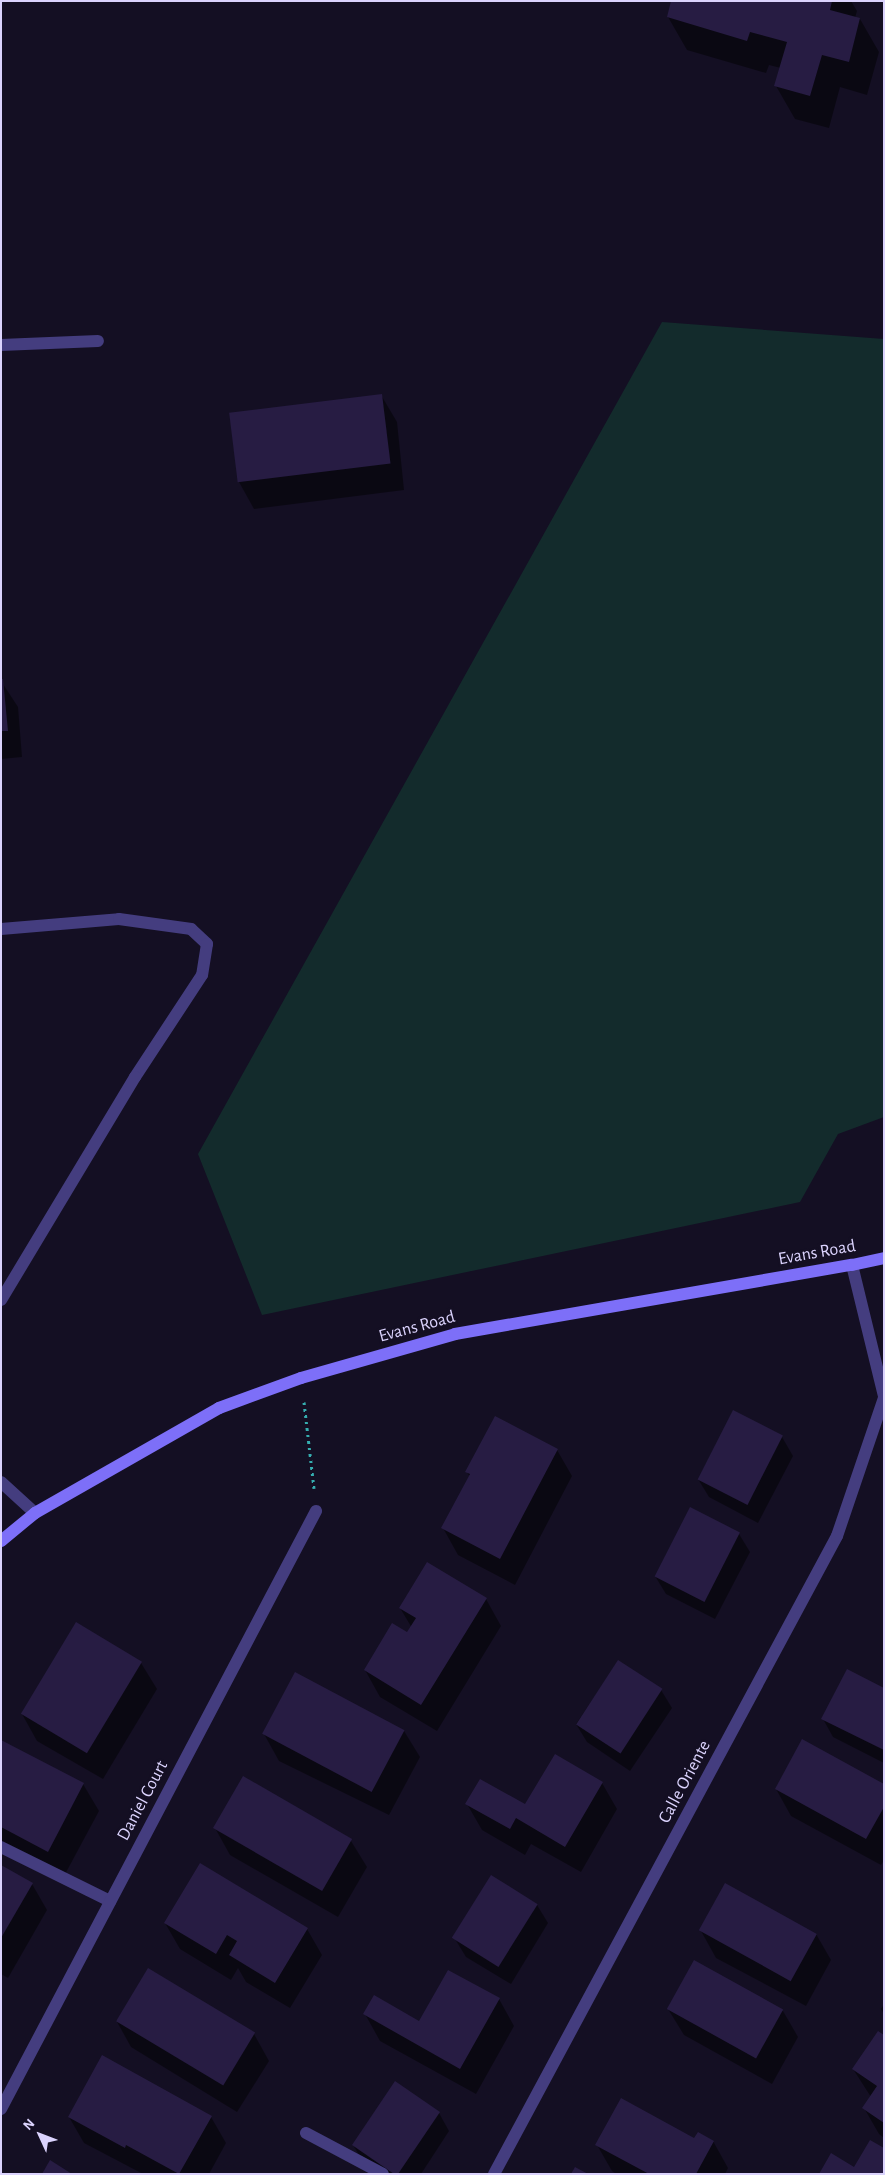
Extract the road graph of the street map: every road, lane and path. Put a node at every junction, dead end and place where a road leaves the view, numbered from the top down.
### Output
1 (98, 341) dead end
2 (1, 346) edge
3 (1, 929) edge
4 (884, 1258) edge
5 (852, 1265) junction
6 (1, 1300) edge
7 (301, 1378) junction
8 (884, 1397) edge
9 (1, 1482) edge
10 (316, 1511) joint
11 (35, 1513) junction
12 (1, 1541) edge
13 (1, 1847) edge
14 (110, 1901) junction
15 (3, 2101) edge
16 (306, 2133) dead end
17 (383, 2174) edge
18 (494, 2174) edge

1 - 2 street
3 - 6 street
4 - 5 street, Evans Road
5 - 7 street, Evans Road
5 - 8 street, Calle Oriente
7 - 10 path
7 - 11 street, Evans Road
8 - 18 street, Calle Oriente
9 - 11 street
10 - 14 street, Daniel Court
11 - 12 street, Evans Road
13 - 14 street
14 - 15 street, Daniel Court
16 - 17 street

